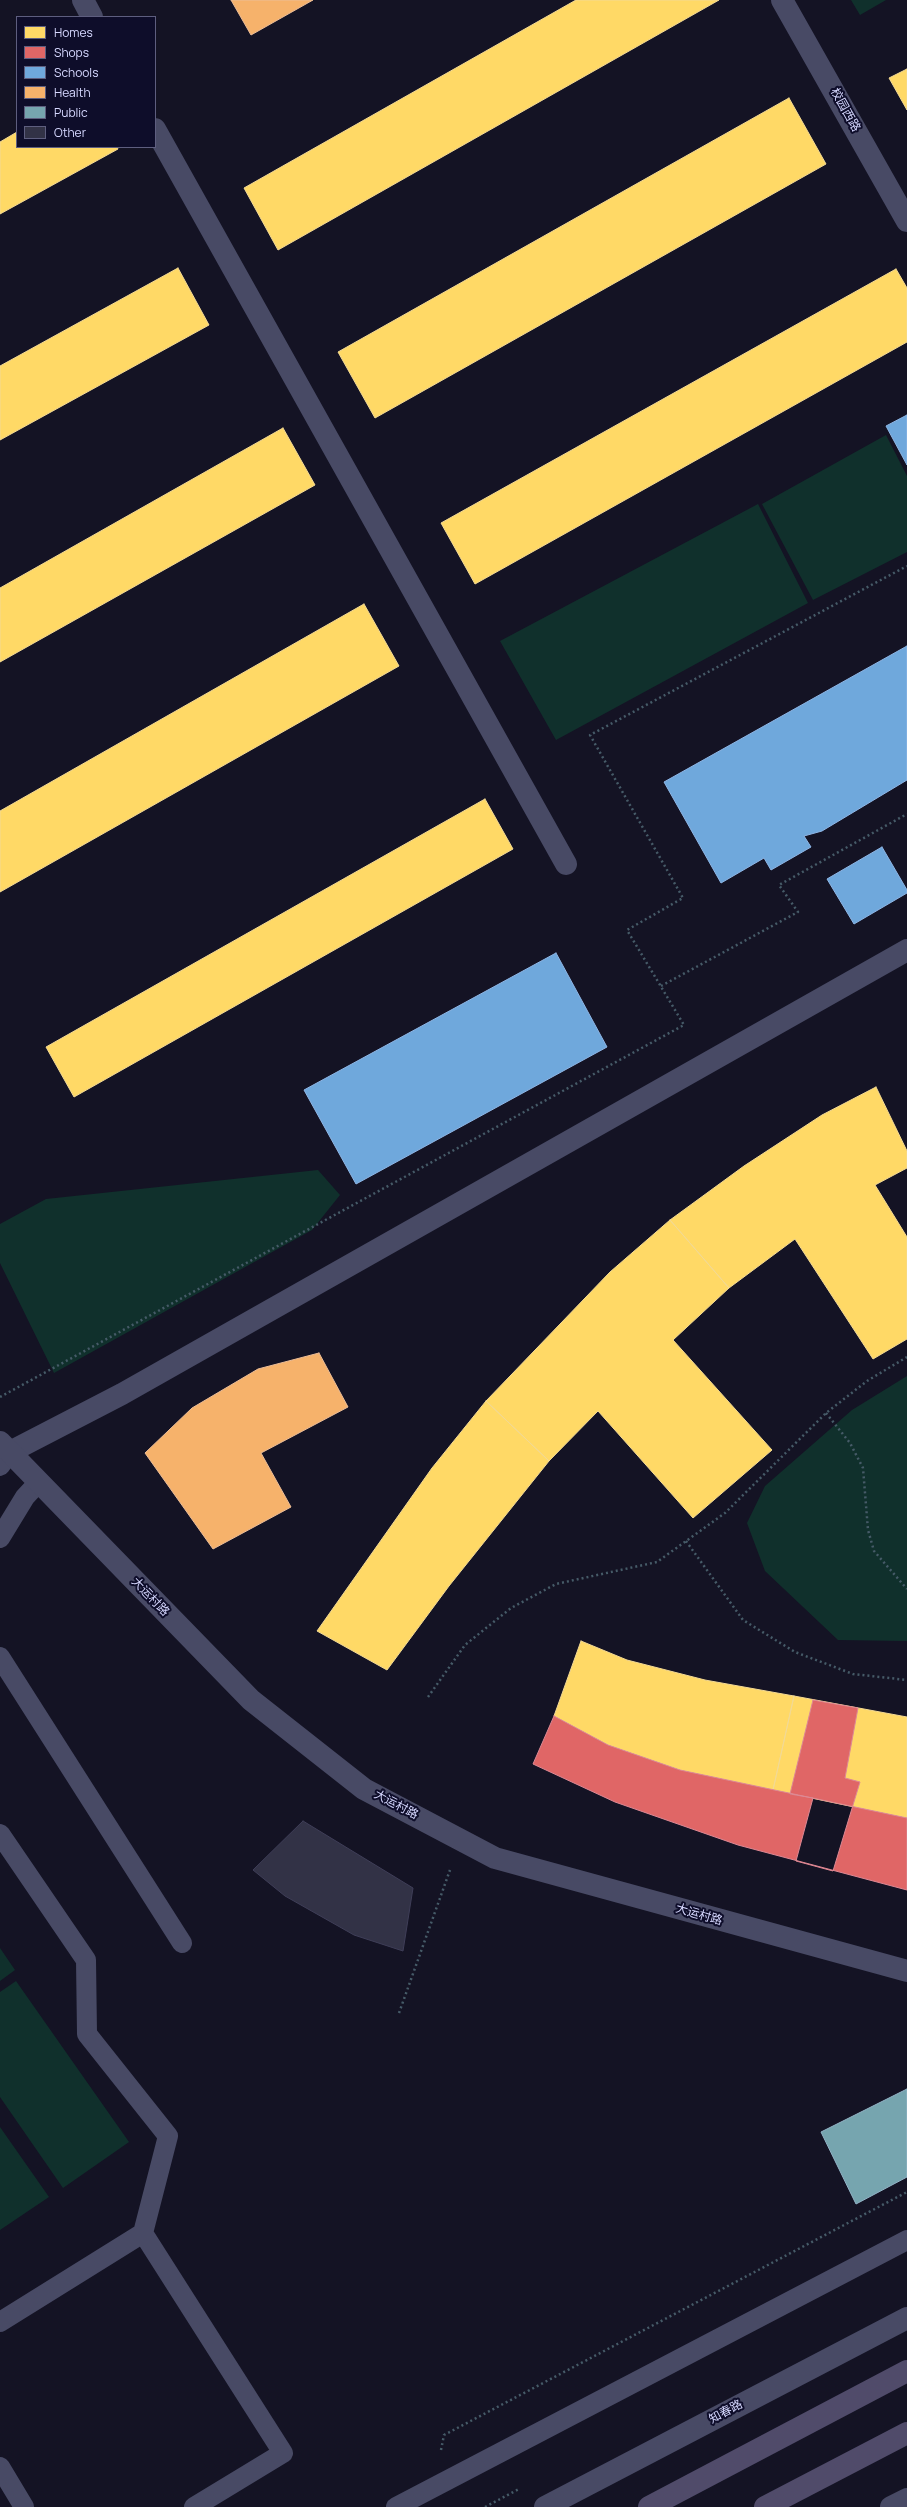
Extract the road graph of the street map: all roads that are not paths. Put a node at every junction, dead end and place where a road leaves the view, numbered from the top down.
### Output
1 (83, 0) edge
2 (782, 0) edge
3 (91, 16) edge
4 (156, 131) edge
5 (907, 221) edge
6 (566, 864) dead end
7 (907, 950) edge
8 (3, 1454) edge
9 (38, 1483) junction
10 (0, 1538) edge
11 (0, 1657) edge
12 (0, 1834) edge
13 (182, 1943) dead end
14 (907, 1971) edge
15 (143, 2233) junction
16 (907, 2240) edge
17 (907, 2318) edge
18 (0, 2322) edge
19 (907, 2371) edge
20 (907, 2433) edge
21 (0, 2467) edge
22 (907, 2499) edge
23 (24, 2507) edge
24 (194, 2507) edge
25 (396, 2507) edge
26 (545, 2507) edge
27 (649, 2507) edge
28 (765, 2507) edge
29 (891, 2507) edge

1 - 3 street
2 - 5 street, 校园西路
4 - 6 street
7 - 8 street
8 - 9 street, 大运村路
9 - 10 lane
9 - 14 street, 大运村路
11 - 13 lane
12 - 15 lane
15 - 18 lane
15 - 24 lane
16 - 25 lane
17 - 26 street, 知春路
19 - 27 main road
20 - 28 main road
21 - 23 lane
22 - 29 street

